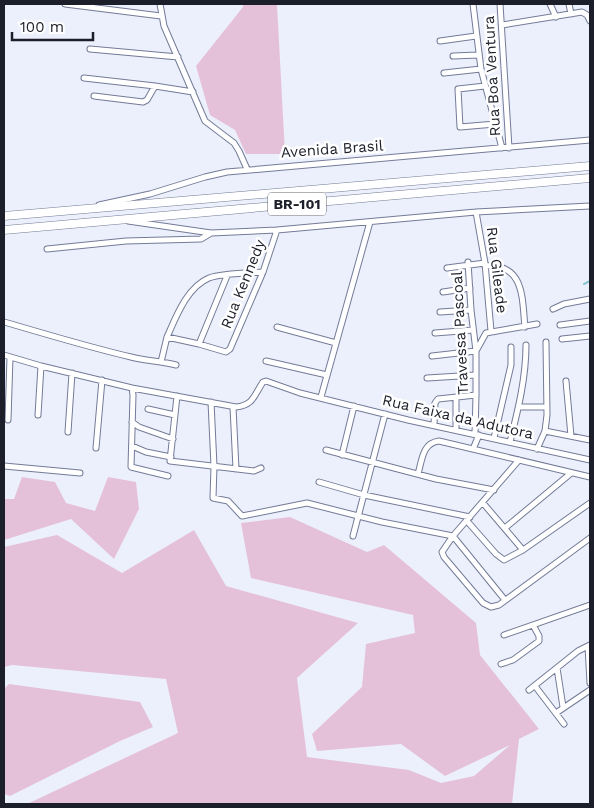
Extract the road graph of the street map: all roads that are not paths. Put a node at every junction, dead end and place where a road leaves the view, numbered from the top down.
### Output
1 (65, 4) edge
2 (160, 4) edge
3 (473, 4) edge
4 (500, 4) edge
5 (550, 4) edge
6 (568, 4) edge
7 (571, 14) junction
8 (161, 16) junction
9 (556, 18) junction
10 (590, 21) edge
11 (502, 25) junction
12 (476, 36) junction
13 (440, 41) dead end
14 (90, 49) dead end
15 (478, 55) junction
16 (453, 56) dead end
17 (178, 57) junction
18 (481, 69) junction
19 (444, 72) dead end
20 (84, 78) dead end
21 (155, 86) junction
22 (485, 86) junction
23 (193, 92) junction
24 (94, 96) dead end
25 (495, 124) junction
26 (590, 140) edge
27 (502, 148) junction
28 (509, 148) junction
29 (590, 166) edge
30 (247, 169) junction
31 (590, 178) edge
32 (590, 206) edge
33 (81, 209) junction
34 (476, 212) junction
35 (4, 216) edge
36 (112, 219) junction
37 (370, 222) junction
38 (4, 230) edge
39 (278, 230) junction
40 (211, 233) junction
41 (47, 250) dead end
42 (468, 263) junction
43 (485, 265) junction
44 (448, 268) dead end
45 (263, 272) junction
46 (227, 276) junction
47 (470, 288) junction
48 (443, 292) dead end
49 (590, 299) edge
50 (553, 309) dead end
51 (471, 310) junction
52 (440, 312) dead end
53 (590, 321) edge
54 (4, 322) edge
55 (537, 324) dead end
56 (560, 325) dead end
57 (277, 326) dead end
58 (524, 327) junction
59 (473, 330) junction
60 (491, 331) junction
61 (435, 333) dead end
62 (590, 336) edge
63 (167, 337) junction
64 (562, 339) dead end
65 (546, 342) dead end
66 (199, 344) junction
67 (336, 344) junction
68 (526, 345) dead end
69 (511, 348) dead end
70 (476, 351) junction
71 (4, 355) edge
72 (10, 356) junction
73 (432, 356) dead end
74 (266, 361) dead end
75 (161, 362) junction
76 (41, 366) junction
77 (176, 366) dead end
78 (72, 373) junction
79 (327, 375) junction
80 (476, 375) junction
81 (428, 378) dead end
82 (102, 380) junction
83 (566, 381) dead end
84 (132, 388) junction
85 (476, 395) junction
86 (177, 396) junction
87 (321, 397) junction
88 (456, 397) junction
89 (211, 402) junction
90 (354, 406) junction
91 (233, 407) junction
92 (519, 407) junction
93 (547, 407) junction
94 (148, 410) dead end
95 (385, 414) junction
96 (38, 415) dead end
97 (175, 415) junction
98 (8, 420) dead end
99 (132, 422) junction
100 (434, 425) junction
101 (456, 429) junction
102 (544, 430) junction
103 (68, 432) dead end
104 (477, 434) junction
105 (571, 436) junction
106 (494, 438) junction
107 (173, 439) junction
108 (590, 440) edge
109 (510, 442) junction
110 (132, 446) junction
111 (96, 448) dead end
112 (537, 448) junction
113 (474, 449) junction
114 (326, 450) dead end
115 (342, 454) junction
116 (171, 457) junction
117 (519, 460) junction
118 (590, 460) edge
119 (372, 463) junction
120 (4, 466) edge
121 (214, 466) junction
122 (261, 468) dead end
123 (236, 469) junction
124 (80, 473) dead end
125 (418, 474) junction
126 (570, 474) junction
127 (168, 476) dead end
128 (590, 478) edge
129 (319, 482) dead end
130 (494, 490) junction
131 (364, 495) junction
132 (483, 503) junction
133 (590, 503) edge
134 (358, 516) junction
135 (468, 519) junction
136 (504, 528) junction
137 (353, 536) dead end
138 (453, 536) junction
139 (590, 538) edge
140 (523, 550) junction
141 (505, 600) junction
142 (590, 605) edge
143 (532, 625) junction
144 (504, 635) dead end
145 (589, 645) edge
146 (501, 664) dead end
147 (557, 668) junction
148 (590, 684) edge
149 (535, 686) junction
150 (529, 690) dead end
151 (590, 690) edge
152 (563, 707) junction
153 (556, 713) junction
154 (564, 724) dead end

1 - 8 street
2 - 8 street
3 - 12 street
4 - 11 street, Rua Boa Ventura
5 - 9 street
6 - 7 street
7 - 9 street
7 - 10 street
8 - 17 street
9 - 11 street
11 - 28 street, Rua Boa Ventura
12 - 13 street
12 - 15 street
14 - 17 street
15 - 16 street
15 - 18 street
17 - 23 street
18 - 19 street
18 - 22 street
20 - 21 street
21 - 23 street
21 - 24 street
22 - 25 street
22 - 25 street
23 - 30 street
25 - 27 street
26 - 28 street, Avenida Brasil
27 - 28 street, Avenida Brasil
27 - 30 street, Avenida Brasil
29 - 33 highway, Avenida Brasil / BR-101
30 - 33 street, Avenida Brasil
31 - 36 highway, BR-101
32 - 34 street
33 - 35 highway, Avenida Brasil / BR-101
34 - 37 street
34 - 43 street, Rua Gileade
36 - 38 highway, BR-101
36 - 40 street
37 - 39 street
37 - 67 street
39 - 40 street
39 - 45 street, Rua Kennedy
40 - 41 street
42 - 43 street
42 - 44 street
42 - 47 street, Travessa Pascoal
43 - 58 street, Rua Gileade
43 - 60 street, Rua Gileade
45 - 46 street
45 - 66 street, Rua Kennedy
46 - 63 street
46 - 66 street
47 - 48 street
47 - 51 street, Travessa Pascoal
49 - 50 street
51 - 52 street
51 - 59 street, Travessa Pascoal
53 - 56 street
54 - 75 street
55 - 58 street, Rua Gileade
57 - 67 street
58 - 60 street, Rua Gileade
59 - 61 street
59 - 70 street, Travessa Pascoal
60 - 70 street, Rua Gileade
62 - 64 street
63 - 66 street
63 - 75 street
65 - 93 street
67 - 79 street
68 - 92 street
69 - 106 street
70 - 73 street
70 - 80 street, Travessa Pascoal
71 - 72 street
72 - 76 street
72 - 98 street
74 - 79 street
75 - 77 street
76 - 78 street
76 - 96 street
78 - 82 street
78 - 103 street
79 - 87 street
80 - 81 street
80 - 85 street, Travessa Pascoal
82 - 84 street
82 - 111 street
83 - 105 street
84 - 86 street
84 - 99 street
85 - 88 street
85 - 104 street, Travessa Pascoal
86 - 89 street
86 - 97 street
87 - 90 street, Rua Faixa da Adutora
87 - 91 street, Rua Faixa da Adutora
88 - 100 street
88 - 101 street
89 - 91 street
89 - 121 street
90 - 95 street, Rua Faixa da Adutora
90 - 115 street
91 - 123 street
92 - 93 street
92 - 109 street
93 - 102 street
94 - 97 street
95 - 100 street, Rua Faixa da Adutora
95 - 119 street
97 - 107 street
99 - 107 street
99 - 110 street
100 - 101 street, Rua Faixa da Adutora
101 - 104 street, Rua Faixa da Adutora
102 - 105 street
102 - 112 street
104 - 106 street, Rua Faixa da Adutora
104 - 113 street, Travessa Pascoal
105 - 108 street
106 - 109 street, Rua Faixa da Adutora
107 - 116 street
109 - 112 street, Rua Faixa da Adutora
110 - 116 street
110 - 127 street
112 - 118 street, Rua Faixa da Adutora
113 - 117 street, Rua Faixa da Adutora
113 - 125 street, Rua Faixa da Adutora
114 - 115 street
115 - 119 street
116 - 121 street
117 - 126 street, Rua Faixa da Adutora
117 - 130 street
119 - 125 street
119 - 131 street
120 - 124 street
121 - 123 street
121 - 134 street
122 - 123 street
125 - 130 street
126 - 128 street, Rua Faixa da Adutora
126 - 136 street
129 - 131 street
130 - 132 street
131 - 134 street
131 - 135 street
132 - 135 street
132 - 136 street
133 - 140 street
134 - 137 street
134 - 138 street
135 - 138 street
135 - 140 street
136 - 140 street
138 - 141 street
138 - 141 street
139 - 141 street
142 - 143 street
143 - 144 street
143 - 146 street
145 - 147 street
145 - 148 street
147 - 149 street
147 - 152 street
149 - 150 street
149 - 153 street
151 - 152 street
152 - 153 street
153 - 154 street

